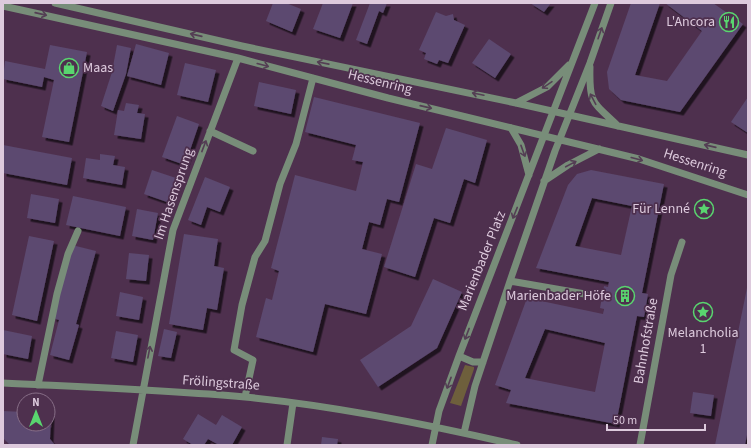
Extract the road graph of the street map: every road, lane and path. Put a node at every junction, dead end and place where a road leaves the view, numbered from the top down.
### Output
1 (55, 3) edge
2 (595, 3) edge
3 (611, 3) edge
4 (3, 6) edge
5 (238, 58) junction
6 (573, 61) junction
7 (590, 63) junction
8 (313, 78) junction
9 (516, 103) junction
10 (554, 111) junction
11 (569, 115) junction
12 (618, 126) junction
13 (511, 128) junction
14 (210, 131) junction
15 (545, 136) junction
16 (560, 140) junction
17 (599, 150) junction
18 (253, 151) dead end
19 (748, 155) edge
20 (530, 176) junction
21 (544, 181) junction
22 (748, 195) edge
23 (78, 231) dead end
24 (682, 242) dead end
25 (510, 281) junction
26 (585, 294) dead end
27 (459, 356) junction
28 (483, 362) junction
29 (3, 383) edge
30 (38, 385) junction
31 (142, 391) junction
32 (245, 397) junction
33 (293, 403) junction
34 (435, 426) junction
35 (464, 433) junction
36 (133, 445) edge
37 (287, 445) edge
38 (432, 445) edge
39 (517, 445) edge
40 (640, 445) edge

9 -> 1 street, Hessenring
2 - 6 street, Marienbader Platz
7 -> 3 street
4 -> 5 street, Hessenring
5 -> 8 street, Hessenring
5 - 14 street, Im Hasensprung
6 -> 9 street, Marienbader Platz
6 - 10 street, Marienbader Platz
7 - 11 street
12 -> 7 street
8 -> 13 street, Hessenring
8 - 32 street
9 - 10 street, Hessenring
10 - 11 street, Hessenring
10 - 15 street, Marienbader Platz
11 - 12 street, Hessenring
11 - 16 street
19 -> 12 street, Hessenring
13 - 15 street, Hessenring
13 -> 20 street
14 - 18 street
31 -> 14 street, Im Hasensprung
15 - 16 street, Hessenring
15 - 20 street, Marienbader Platz
16 - 17 street, Hessenring
16 - 21 street
21 -> 17 street
17 -> 22 street, Hessenring
20 -> 27 street, Marienbader Platz
21 - 25 street
23 - 30 street
24 - 40 street, Bahnhofstraße
25 - 26 street
25 - 28 street
27 - 28 street
27 -> 34 street, Marienbader Platz
28 - 35 street
29 - 30 street, Frölingstraße
30 - 31 street, Frölingstraße
31 - 32 street, Frölingstraße
31 - 36 street, Im Hasensprung
32 - 33 street, Frölingstraße
33 - 34 street, Frölingstraße
33 - 37 street
34 - 35 street, Frölingstraße
34 - 38 street, Marienbader Platz
35 - 39 street, Frölingstraße

